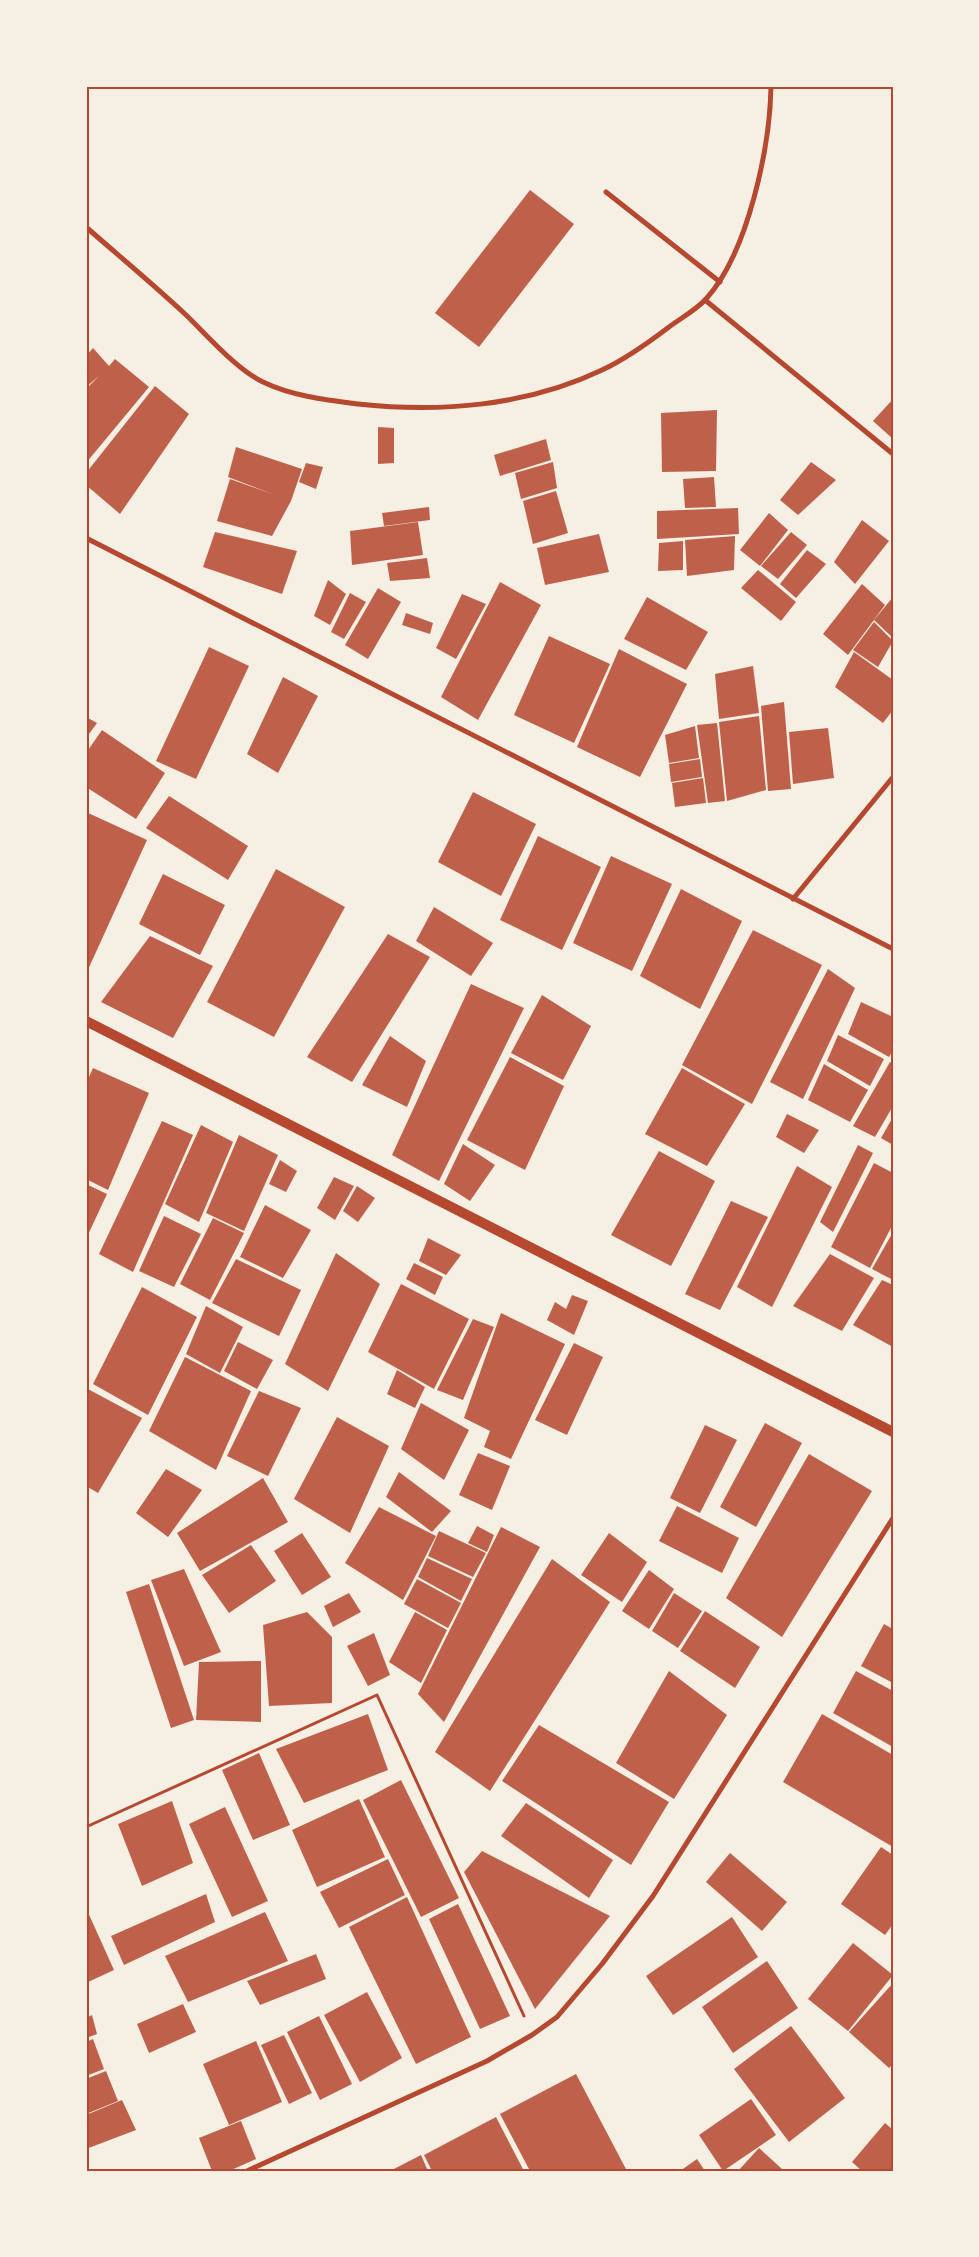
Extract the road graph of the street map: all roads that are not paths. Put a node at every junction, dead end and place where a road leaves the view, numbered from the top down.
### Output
1 (772, 86) edge
2 (606, 192) dead end
3 (86, 227) edge
4 (720, 282) junction
5 (705, 300) junction
6 (893, 454) edge
7 (86, 538) edge
8 (893, 777) edge
9 (793, 898) junction
10 (893, 949) edge
11 (86, 1022) edge
12 (893, 1432) edge
13 (893, 1518) edge
14 (247, 2171) edge

1 - 4 street
2 - 4 street
3 - 5 street
4 - 5 street
5 - 6 street
7 - 9 street
8 - 9 street
9 - 10 street
11 - 12 main road
13 - 14 street

